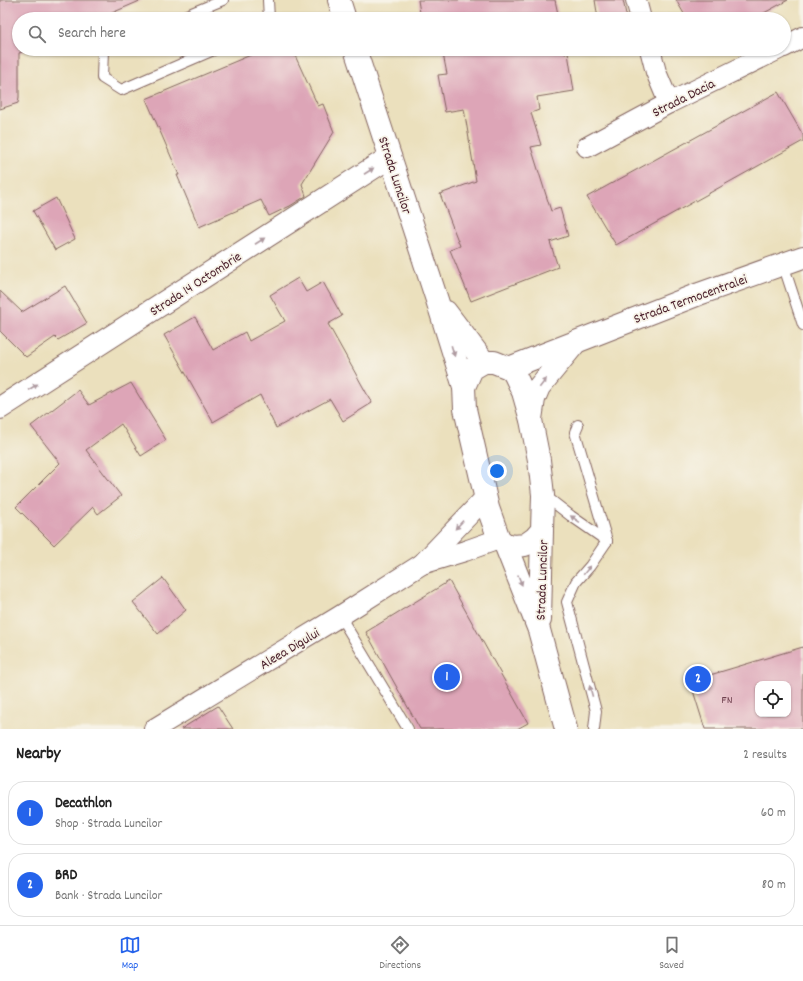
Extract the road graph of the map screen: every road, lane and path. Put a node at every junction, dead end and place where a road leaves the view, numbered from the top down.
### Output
1 (223, 0) edge
2 (268, 0) edge
3 (339, 0) edge
4 (636, 0) edge
5 (194, 12) edge
6 (269, 12) edge
7 (343, 12) edge
8 (639, 12) edge
9 (803, 37) edge
10 (791, 43) edge
11 (103, 56) edge
12 (200, 56) edge
13 (357, 56) edge
14 (652, 56) edge
15 (765, 56) edge
16 (669, 103) junction
17 (587, 147) dead end
18 (390, 157) junction
19 (793, 260) edge
20 (437, 300) junction
21 (803, 325) edge
22 (577, 341) junction
23 (484, 362) junction
24 (509, 368) junction
25 (464, 387) junction
26 (0, 408) edge
27 (531, 420) junction
28 (578, 425) dead end
29 (543, 495) junction
30 (486, 497) junction
31 (542, 530) junction
32 (607, 541) junction
33 (502, 542) junction
34 (422, 564) junction
35 (340, 616) junction
36 (539, 630) junction
37 (154, 729) edge
38 (408, 729) edge
39 (566, 729) edge
40 (594, 729) edge

1 - 5 lane
2 - 6 lane
3 - 7 main road
4 - 8 street
9 - 10 street
11 - 12 lane
13 - 18 main road, Strada Luncilor
14 - 16 street
15 - 16 street, Strada Dacia
16 - 17 street, Strada Dacia
18 - 20 main road, Strada Luncilor
26 -> 18 main road, Strada 14 Octombrie
19 - 21 lane
19 - 22 main road, Strada Termocentralei
20 - 23 main road, Strada Luncilor
20 -> 25 main road, Strada Luncilor
22 - 24 main road, Strada Termocentralei
27 -> 22 main road, Strada Termocentralei
23 - 24 main road
23 - 25 main road
24 - 27 main road
25 - 30 main road, Strada Luncilor
27 - 29 main road, Strada Luncilor
28 - 32 lane
29 - 31 main road, Strada Luncilor
32 -> 29 lane
30 - 33 main road, Strada Luncilor
30 -> 34 street, Aleea Digului
31 - 33 main road
31 - 36 main road, Strada Luncilor
40 -> 32 lane
33 - 34 street, Aleea Digului
33 -> 36 main road, Strada Luncilor
34 - 35 street, Aleea Digului
35 - 37 street, Aleea Digului
35 - 38 lane
36 - 39 main road, Strada Luncilor

